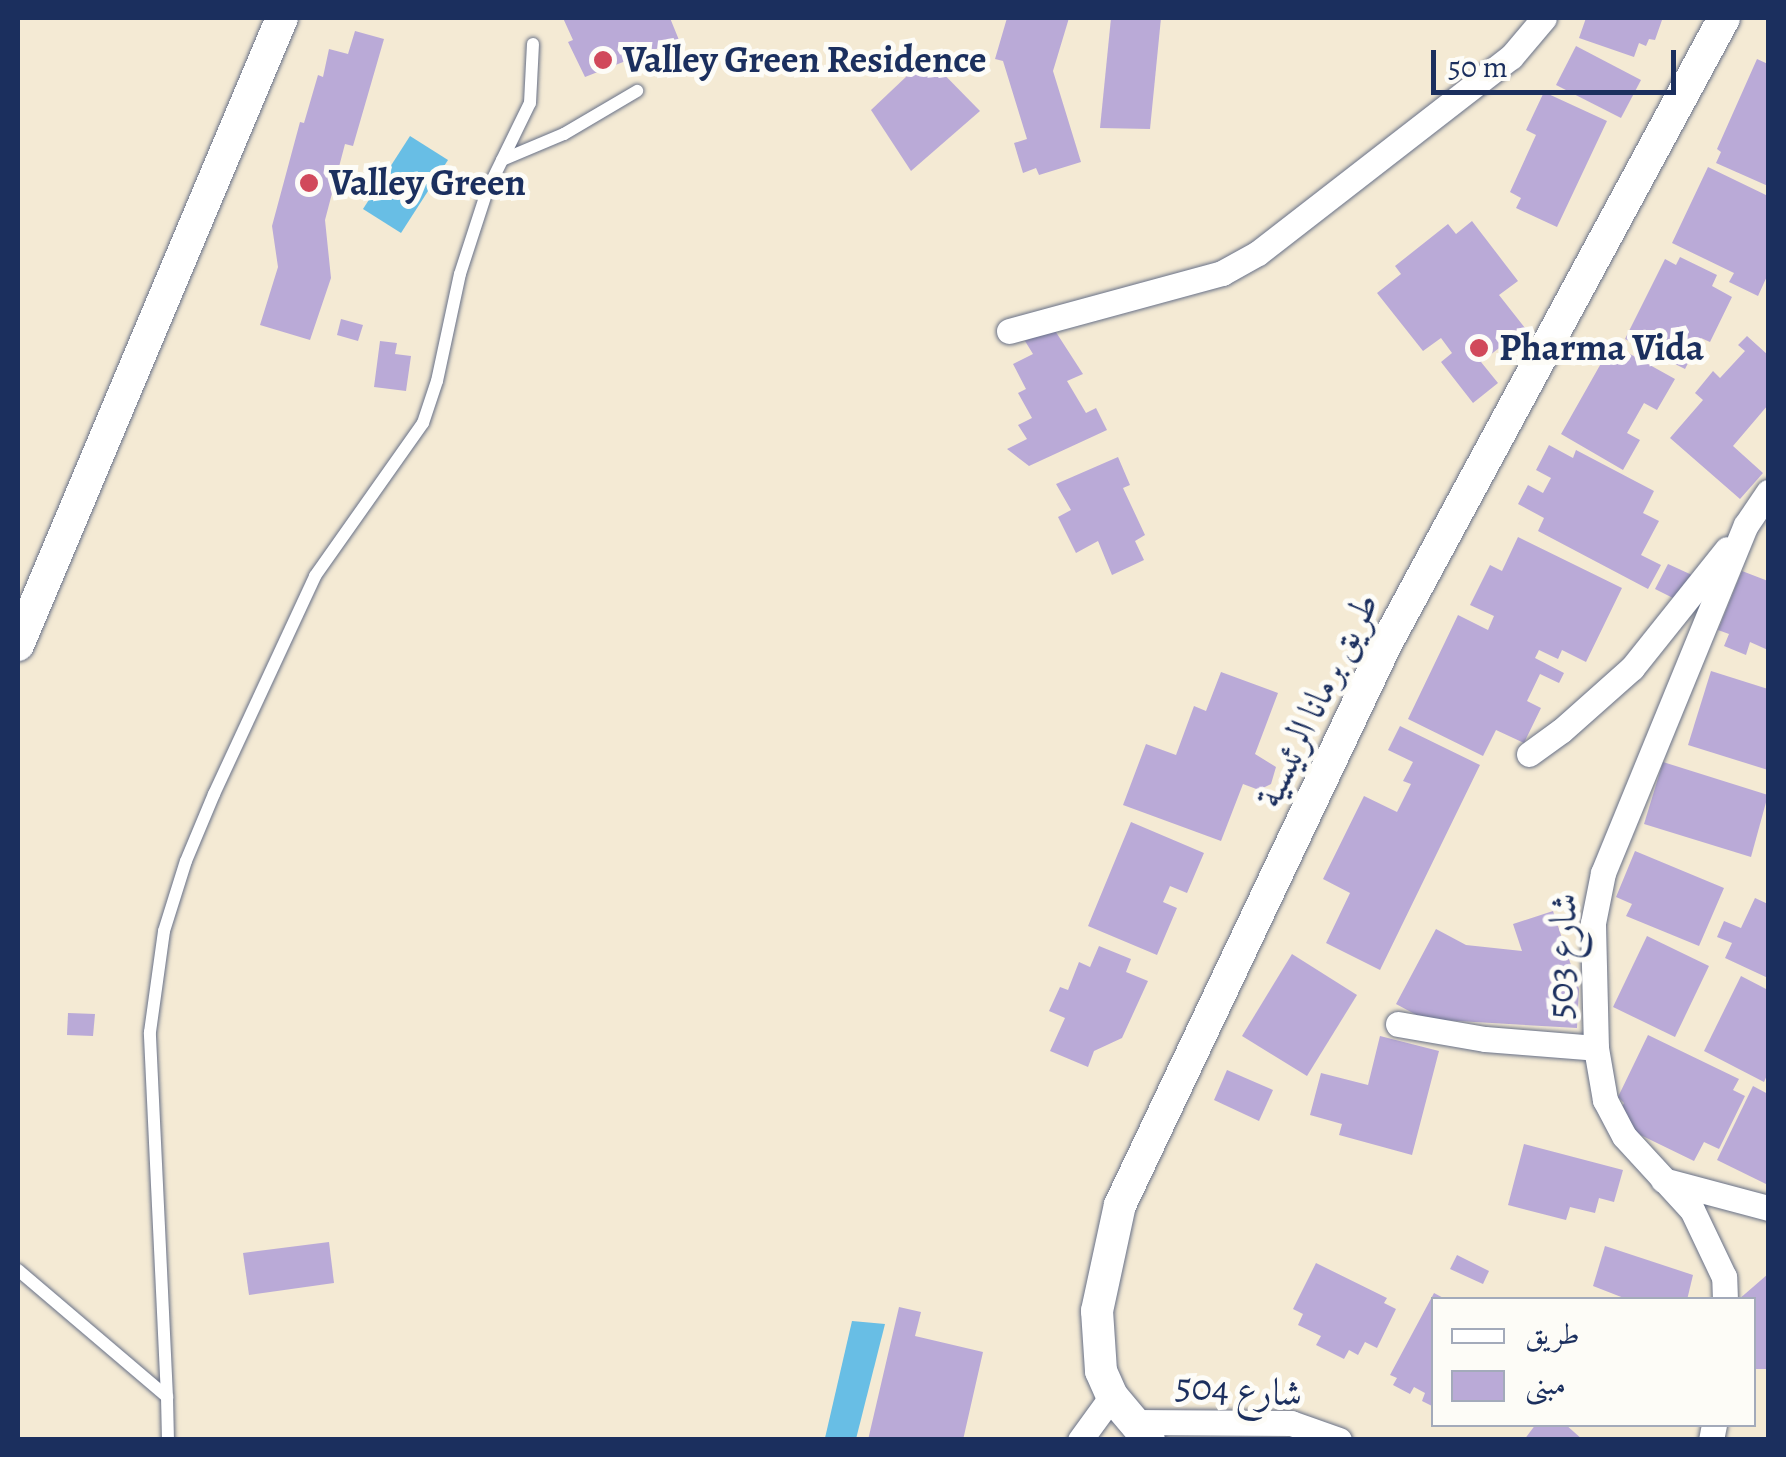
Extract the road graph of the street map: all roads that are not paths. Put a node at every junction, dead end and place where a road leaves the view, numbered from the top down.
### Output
1 (282, 18) edge
2 (1544, 18) edge
3 (1724, 18) edge
4 (533, 44) dead end
5 (637, 91) dead end
6 (502, 160) junction
7 (1009, 332) dead end
8 (1768, 492) edge
9 (1746, 525) junction
10 (18, 645) edge
11 (1528, 754) dead end
12 (1398, 1024) dead end
13 (1596, 1048) junction
14 (1662, 1180) junction
15 (1768, 1208) edge
16 (18, 1270) edge
17 (1726, 1297) edge
18 (1112, 1396) junction
19 (166, 1397) junction
20 (1142, 1431) edge
21 (168, 1440) edge
22 (1080, 1440) edge
23 (1338, 1440) edge

1 - 10 street
2 - 7 street
3 - 18 street, طريق برمانا الرئيسية
4 - 6 lane
5 - 6 lane
6 - 19 lane
8 - 9 street, شارع 503
9 - 11 street
9 - 13 street, شارع 503
12 - 13 street
13 - 14 street, شارع 503
14 - 15 street
14 - 17 street, شارع 503
16 - 19 lane
18 - 20 street, طريق برمانا الرئيسية
18 - 22 street
19 - 21 lane
20 - 23 street, شارع 504

